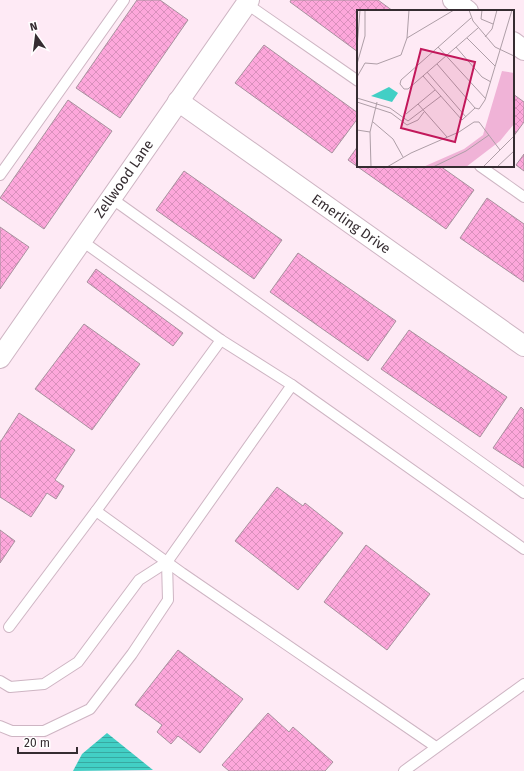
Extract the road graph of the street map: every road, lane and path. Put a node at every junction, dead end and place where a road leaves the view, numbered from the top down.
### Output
1 (124, 0) edge
2 (453, 0) edge
3 (245, 1) edge
4 (467, 10) edge
5 (514, 43) edge
6 (524, 50) edge
7 (357, 80) edge
8 (178, 101) junction
9 (481, 167) edge
10 (0, 174) edge
11 (524, 197) edge
12 (111, 198) junction
13 (82, 241) junction
14 (220, 340) junction
15 (524, 346) edge
16 (0, 358) edge
17 (292, 385) junction
18 (524, 493) edge
19 (96, 511) junction
20 (524, 549) edge
21 (167, 562) junction
22 (9, 627) dead end
23 (0, 681) edge
24 (524, 684) edge
25 (0, 726) edge
26 (436, 747) junction
27 (404, 771) edge

1 - 10 lane
2 - 4 street
3 - 7 lane
3 - 8 street, Zellwood Lane
5 - 6 street
8 - 12 street, Zellwood Lane
8 - 15 street, Emerling Drive
9 - 11 lane
12 - 13 street, Zellwood Lane
12 - 18 lane
13 - 14 lane
13 - 16 street, Zellwood Lane
14 - 17 lane
14 - 19 lane
17 - 20 lane
17 - 21 lane
19 - 21 lane
19 - 22 lane
21 - 23 lane
21 - 25 lane
21 - 26 lane
24 - 26 lane
26 - 27 lane

